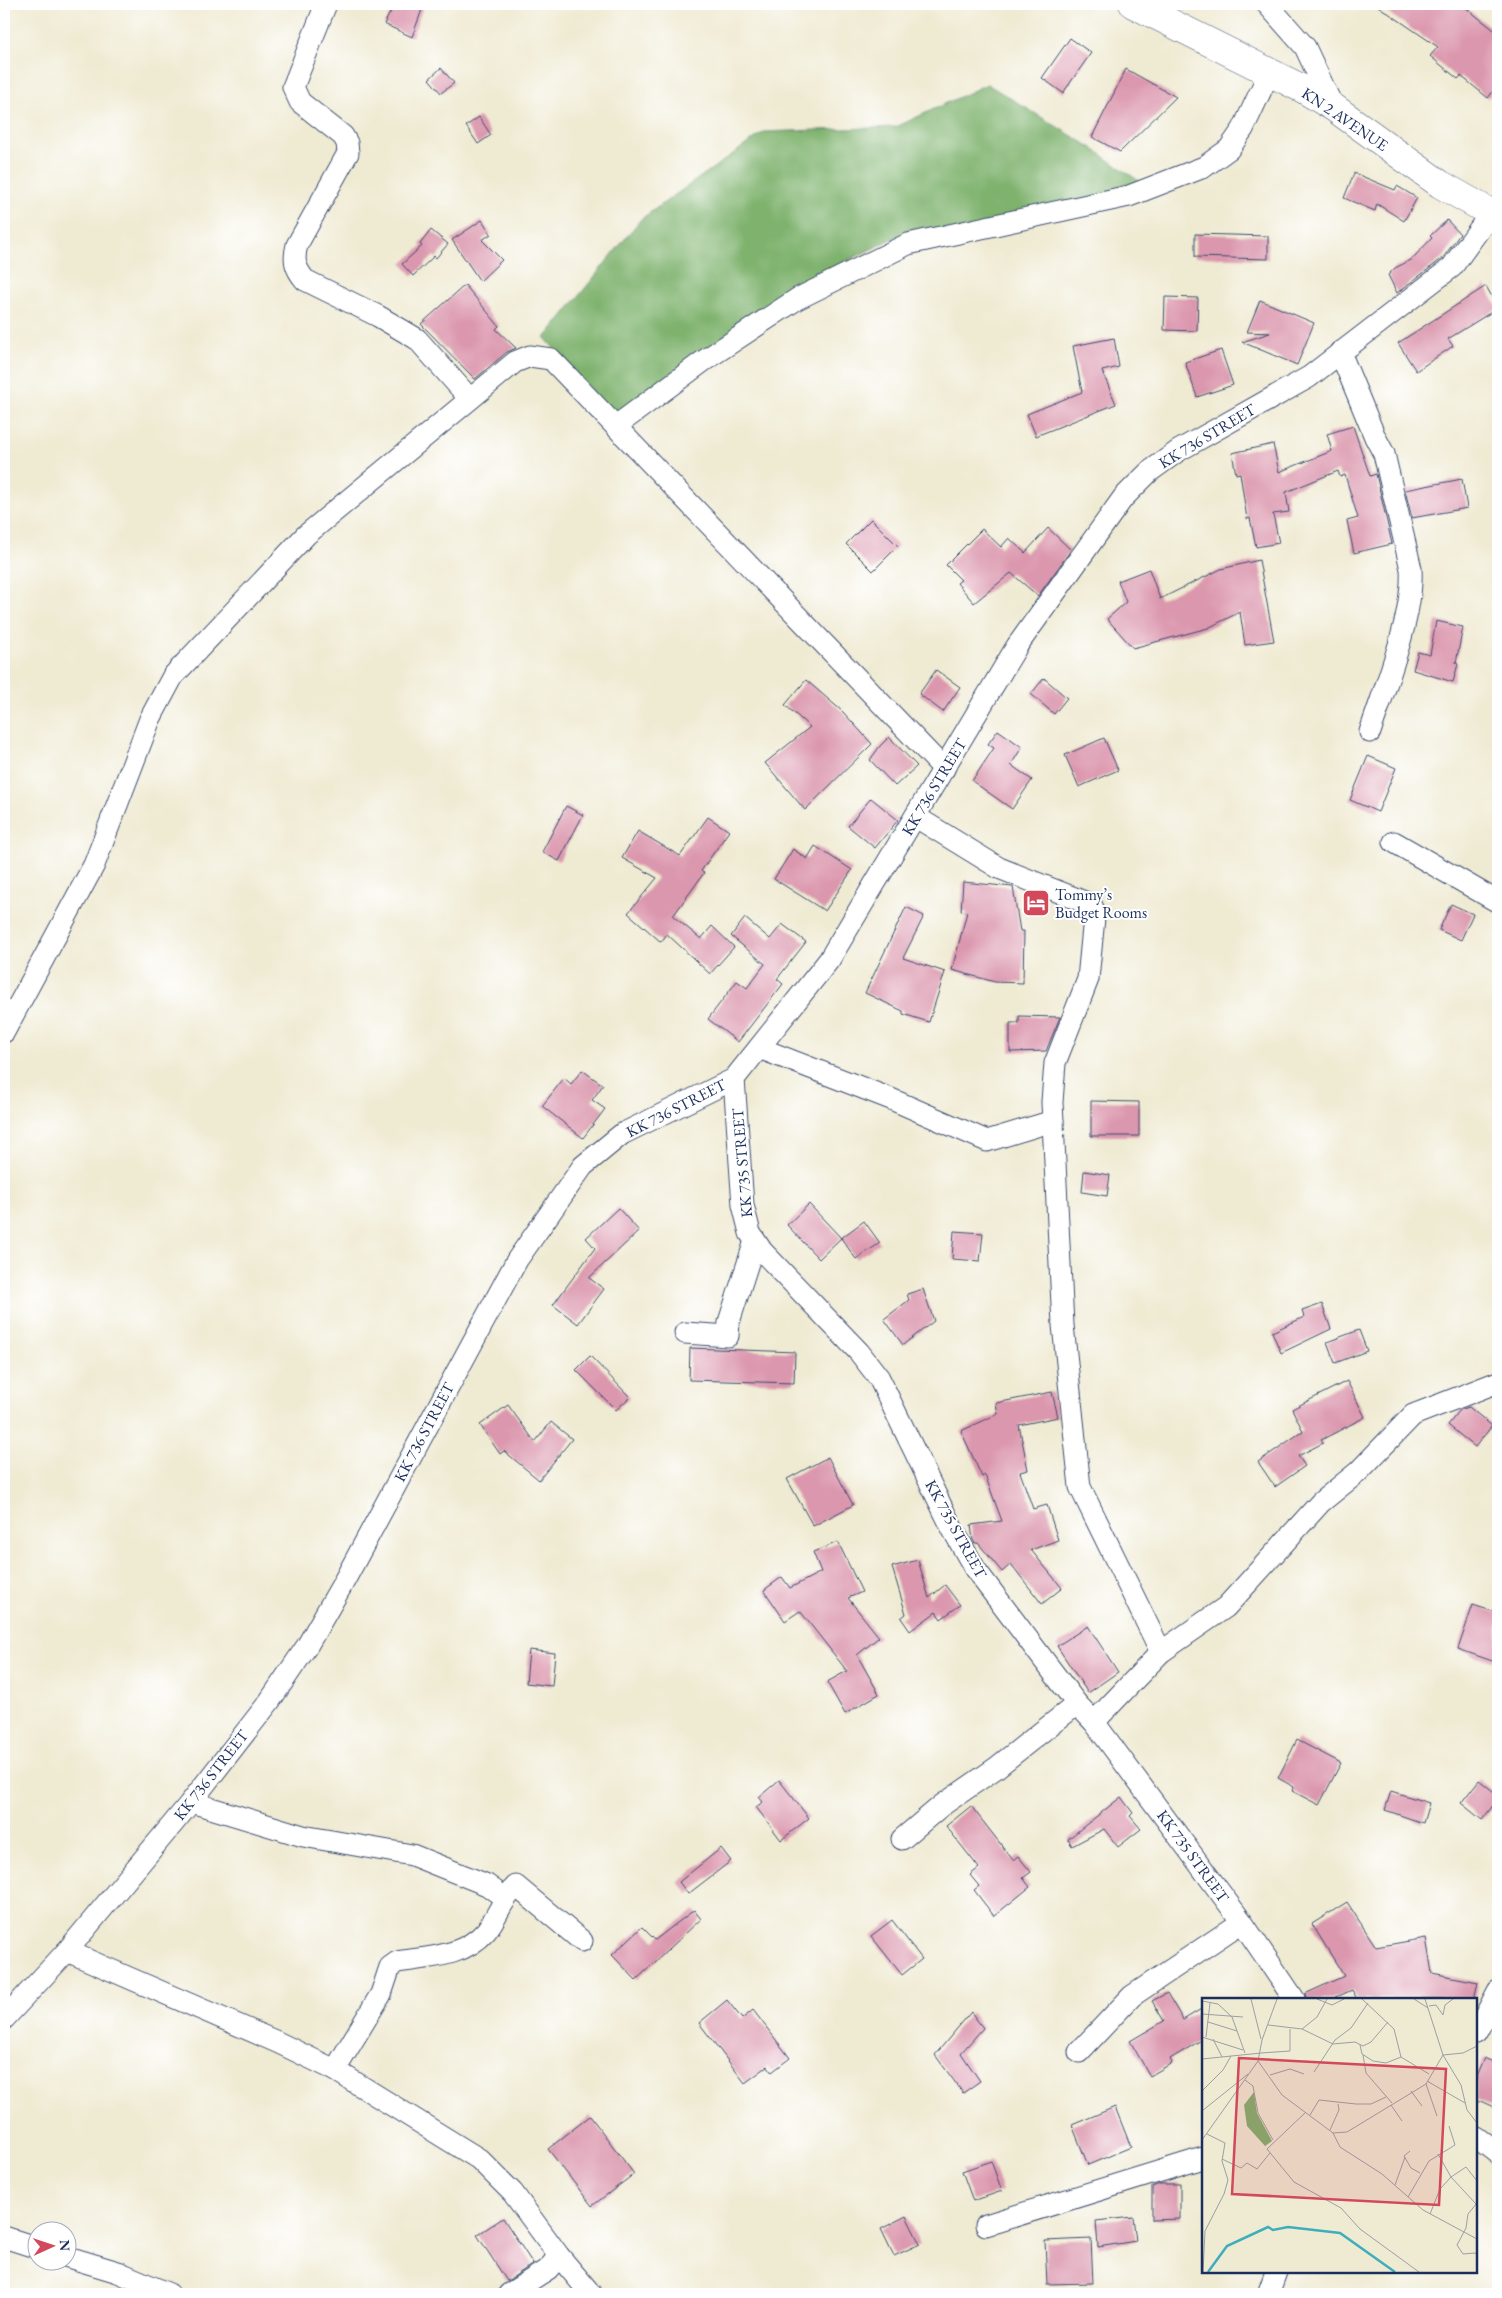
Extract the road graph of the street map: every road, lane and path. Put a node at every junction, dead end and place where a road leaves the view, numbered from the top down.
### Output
1 (326, 4) edge
2 (1133, 4) edge
3 (1267, 4) edge
4 (1269, 73) junction
5 (1333, 107) junction
6 (1494, 213) edge
7 (1340, 352) junction
8 (470, 399) junction
9 (616, 426) junction
10 (1370, 732) dead end
11 (944, 769) junction
12 (916, 817) junction
13 (1394, 842) dead end
14 (1498, 902) edge
15 (4, 1032) edge
16 (759, 1048) junction
17 (734, 1078) junction
18 (1053, 1121) junction
19 (755, 1241) junction
20 (685, 1332) dead end
21 (1498, 1382) edge
22 (1161, 1652) junction
23 (1077, 1704) junction
24 (1094, 1722) junction
25 (191, 1802) junction
26 (902, 1839) dead end
27 (504, 1898) junction
28 (1242, 1922) junction
29 (582, 1941) dead end
30 (66, 1951) junction
31 (1498, 1991) edge
32 (1293, 1998) edge
33 (4, 2019) edge
34 (1477, 2031) edge
35 (1079, 2052) dead end
36 (336, 2070) junction
37 (1477, 2138) edge
38 (1498, 2154) edge
39 (1202, 2158) edge
40 (986, 2225) dead end
41 (4, 2238) edge
42 (28, 2245) edge
43 (559, 2256) junction
44 (78, 2260) edge
45 (1276, 2273) edge
46 (169, 2294) edge
47 (509, 2294) edge
48 (591, 2294) edge
49 (1268, 2294) edge

1 - 8 street
2 - 4 main road, KN 2 AVENUE
3 - 5 street
4 - 5 main road, KN 2 AVENUE
4 - 9 street
5 - 6 main road, KN 2 AVENUE
6 - 7 street, KK 736 STREET
7 - 10 street
7 - 11 street, KK 736 STREET
8 - 9 street
8 - 15 street
9 - 11 street
11 - 12 street, KK 736 STREET
12 - 16 street, KK 736 STREET
12 - 18 street
13 - 14 street
16 - 17 street, KK 736 STREET
16 - 18 street
17 - 19 street, KK 735 STREET
17 - 25 street, KK 736 STREET
18 - 22 street
19 - 20 street
19 - 23 street, KK 735 STREET
21 - 22 street
22 - 24 street
23 - 24 street, KK 735 STREET
23 - 26 street
24 - 28 street, KK 735 STREET
25 - 27 street
25 - 30 street, KK 736 STREET
27 - 29 street
27 - 36 street
28 - 32 street, KK 735 STREET
28 - 35 street
30 - 33 street, KK 736 STREET
30 - 36 street
31 - 34 street
36 - 43 street
37 - 38 street
39 - 40 street
41 - 42 street
43 - 47 street
43 - 48 street
44 - 46 street
45 - 49 street

